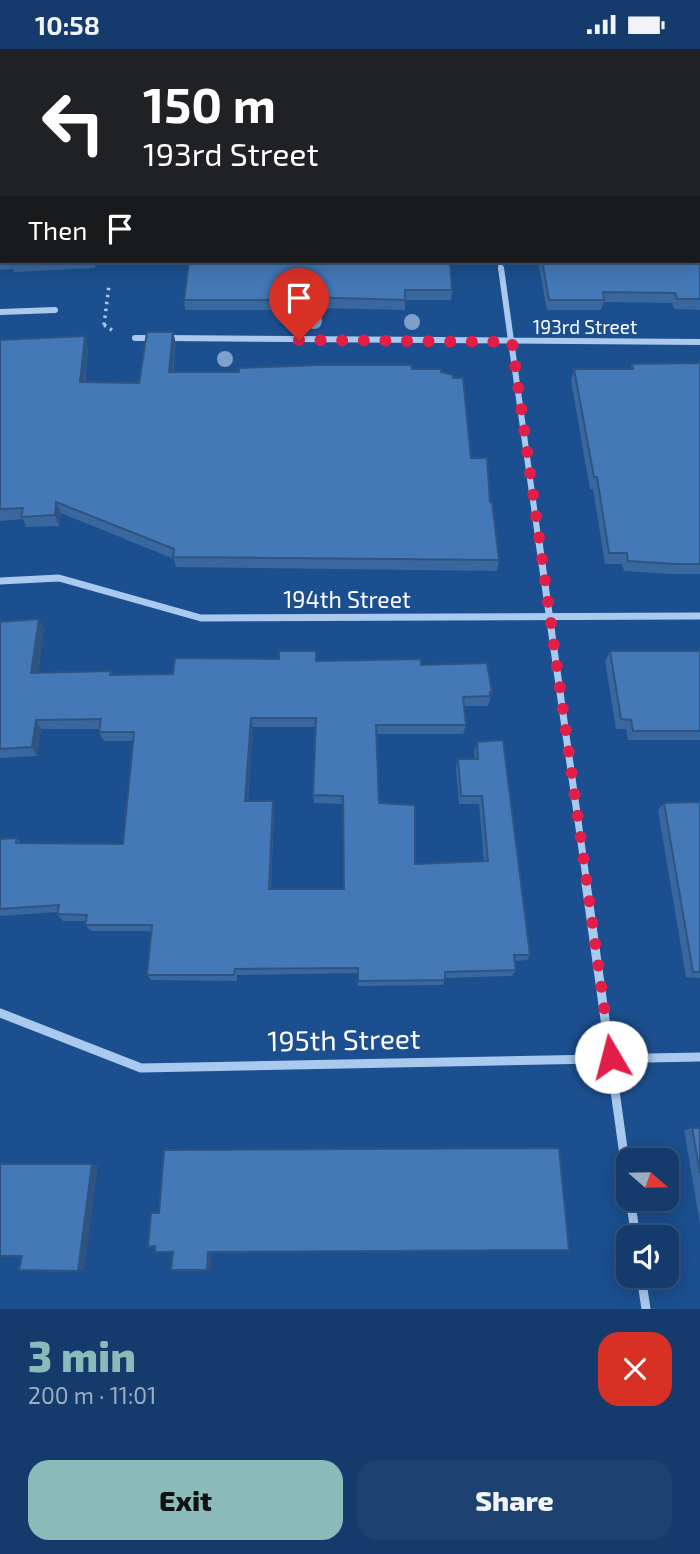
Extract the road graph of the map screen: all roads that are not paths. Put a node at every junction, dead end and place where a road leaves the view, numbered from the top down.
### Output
1 (500, 263) edge
2 (55, 310) dead end
3 (0, 312) edge
4 (135, 338) dead end
5 (512, 342) junction
6 (700, 342) edge
7 (0, 580) edge
8 (548, 616) junction
9 (700, 616) edge
10 (0, 1013) edge
11 (611, 1057) junction
12 (700, 1057) edge
13 (623, 1148) edge
14 (643, 1288) edge
15 (646, 1309) edge

1 - 5 street
2 - 3 street
4 - 5 street, 193rd Street
5 - 6 street, 193rd Street
5 - 8 street
7 - 8 street, 194th Street
8 - 9 street, 194th Street
8 - 11 street
10 - 11 street, 195th Street
11 - 12 street, 195th Street
11 - 13 street
14 - 15 street

